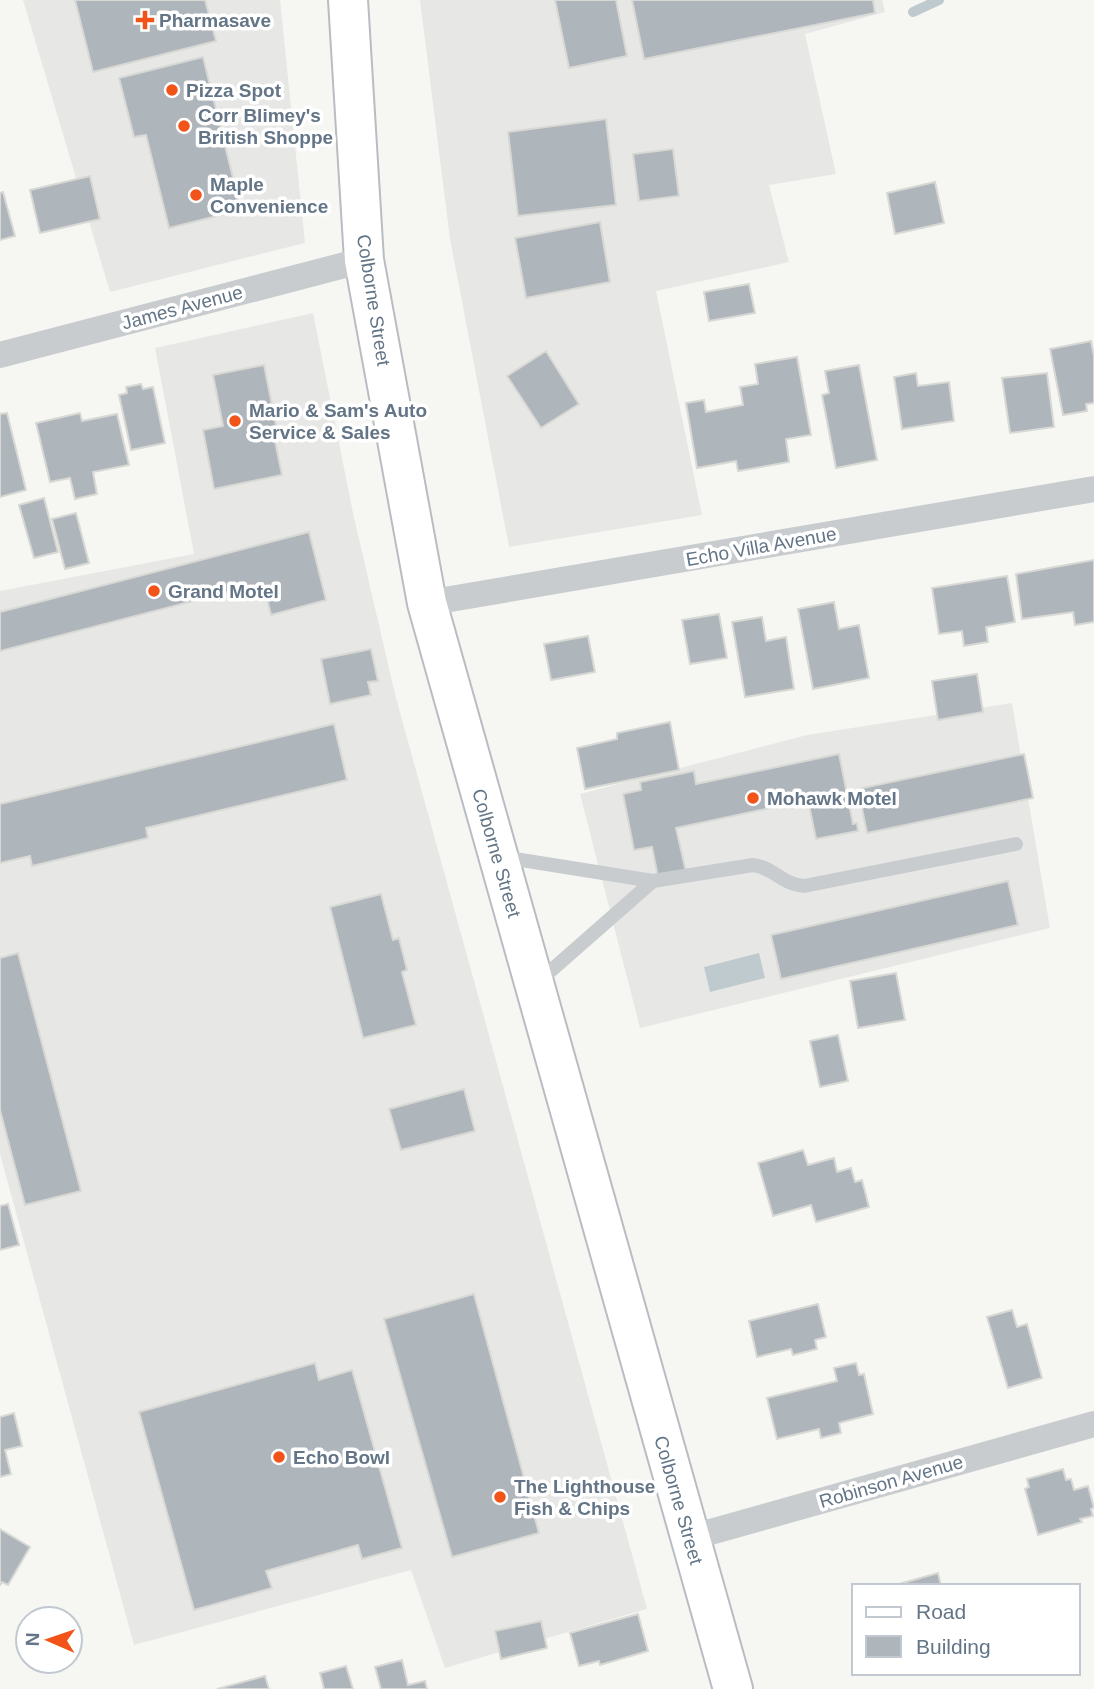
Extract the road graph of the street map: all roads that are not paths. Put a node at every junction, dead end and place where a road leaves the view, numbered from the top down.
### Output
1 (348, 0) edge
2 (364, 260) junction
3 (0, 355) edge
4 (1094, 489) edge
5 (427, 603) junction
6 (1016, 844) dead end
7 (498, 856) junction
8 (653, 881) junction
9 (534, 985) junction
10 (1094, 1423) edge
11 (689, 1538) junction
12 (733, 1689) edge

1 - 2 main road, Colborne Street
2 - 3 street, James Avenue
2 - 5 main road, Colborne Street
4 - 5 street, Echo Villa Avenue
5 - 7 main road, Colborne Street
6 - 8 lane
7 - 8 lane
7 - 9 main road, Colborne Street
8 - 9 lane
9 - 11 main road, Colborne Street
10 - 11 street, Robinson Avenue
11 - 12 main road, Colborne Street

